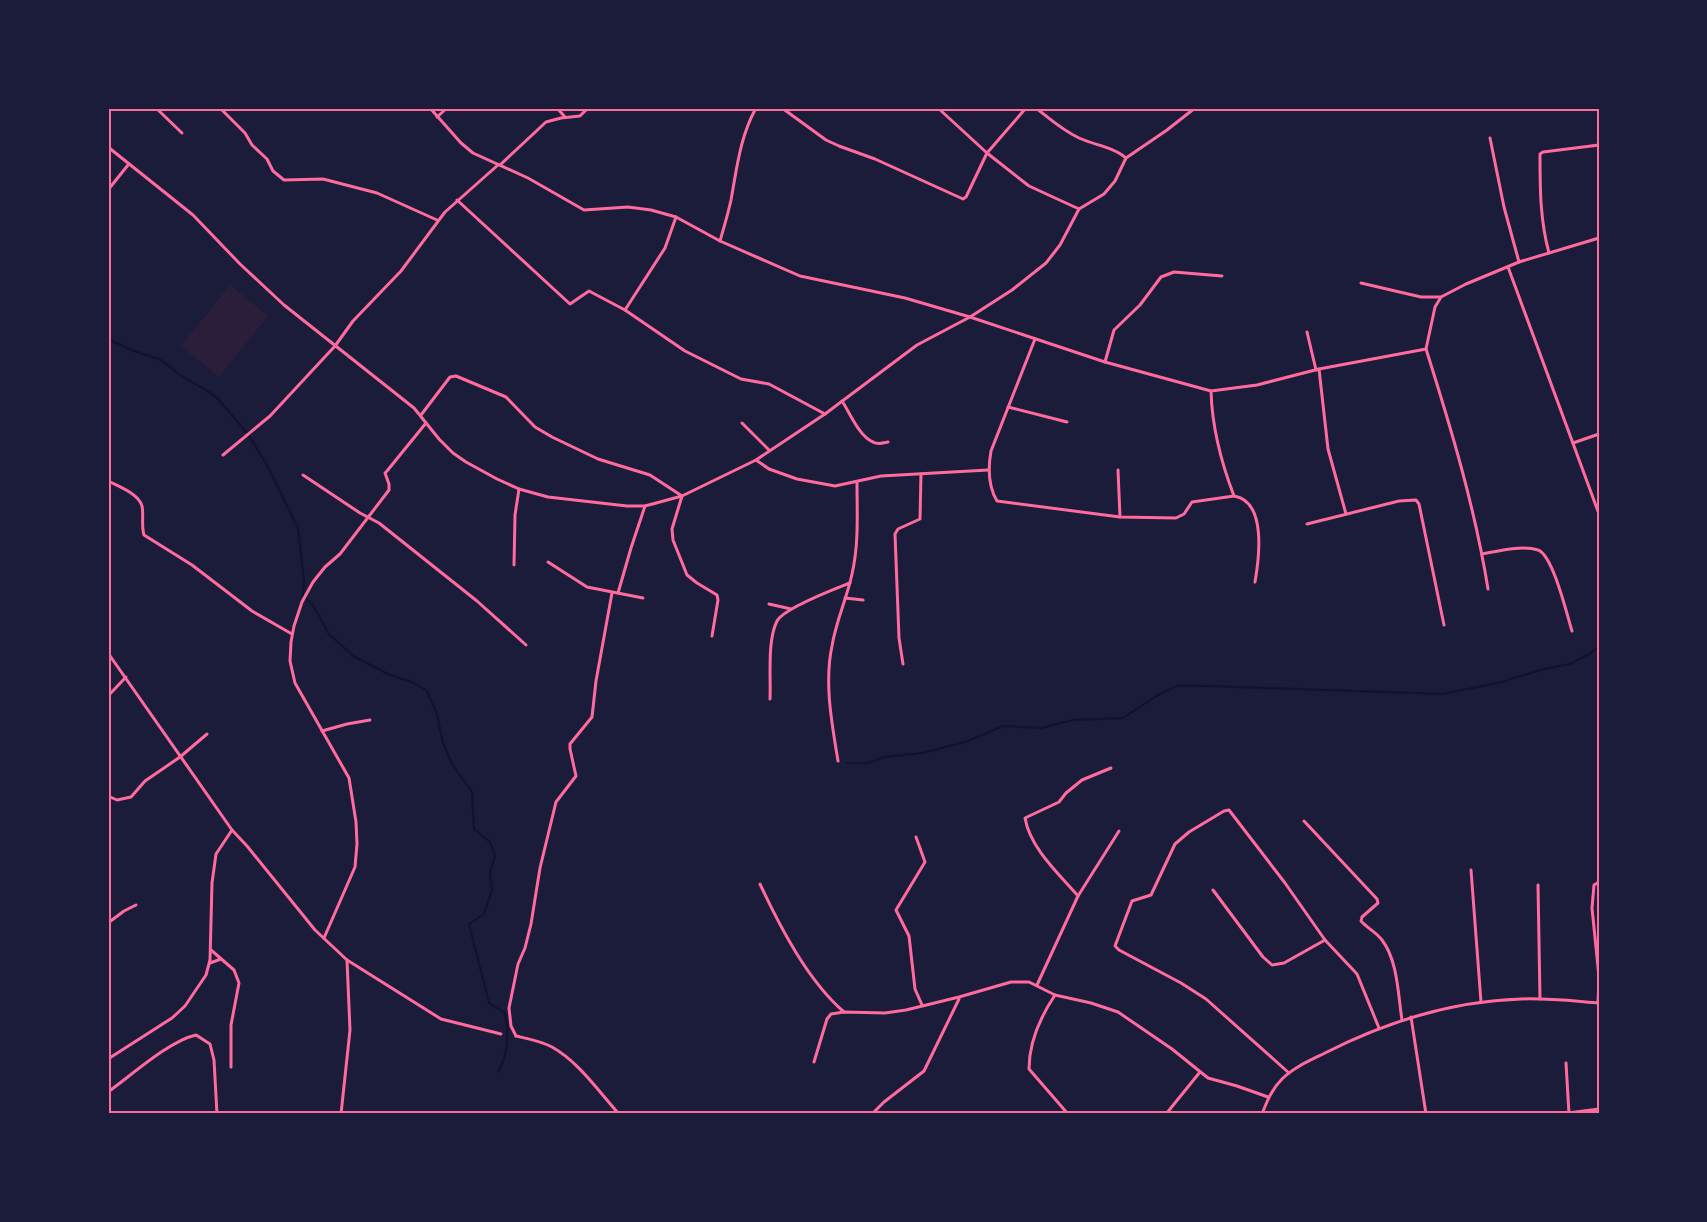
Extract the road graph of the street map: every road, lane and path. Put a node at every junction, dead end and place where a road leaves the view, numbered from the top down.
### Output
1 (156, 108) edge
2 (220, 108) edge
3 (430, 108) edge
4 (447, 108) edge
5 (557, 108) edge
6 (588, 108) edge
7 (756, 108) edge
8 (782, 108) edge
9 (938, 108) edge
10 (1026, 108) edge
11 (1036, 108) edge
12 (1195, 108) edge
13 (437, 117) junction
14 (565, 117) junction
15 (182, 134) dead end
16 (1490, 138) dead end
17 (1599, 145) edge
18 (108, 147) edge
19 (987, 153) junction
20 (1126, 158) junction
21 (128, 165) junction
22 (499, 165) junction
23 (108, 190) edge
24 (457, 200) junction
25 (1079, 209) junction
26 (676, 217) junction
27 (438, 220) junction
28 (1599, 238) edge
29 (720, 241) junction
30 (1549, 253) junction
31 (1519, 262) junction
32 (1508, 267) junction
33 (1222, 276) dead end
34 (1361, 283) dead end
35 (1441, 297) junction
36 (625, 310) junction
37 (970, 317) junction
38 (1307, 332) dead end
39 (1035, 339) junction
40 (335, 346) junction
41 (1426, 349) junction
42 (1105, 362) junction
43 (1317, 370) junction
44 (1211, 391) junction
45 (842, 401) junction
46 (1008, 407) junction
47 (825, 414) junction
48 (421, 415) junction
49 (1067, 422) dead end
50 (426, 423) junction
51 (742, 423) dead end
52 (1599, 434) edge
53 (888, 442) dead end
54 (1573, 442) junction
55 (769, 450) junction
56 (223, 455) dead end
57 (756, 460) junction
58 (988, 470) junction
59 (1118, 471) dead end
60 (921, 474) junction
61 (303, 475) dead end
62 (108, 481) edge
63 (857, 482) junction
64 (519, 489) junction
65 (682, 496) junction
66 (1233, 496) junction
67 (645, 506) junction
68 (1346, 514) junction
69 (1599, 514) edge
70 (369, 517) junction
71 (1120, 517) junction
72 (1307, 524) dead end
73 (1482, 554) junction
74 (548, 562) dead end
75 (514, 565) dead end
76 (1255, 582) dead end
77 (850, 583) junction
78 (1488, 589) dead end
79 (612, 593) junction
80 (618, 593) junction
81 (643, 598) dead end
82 (845, 598) junction
83 (863, 600) dead end
84 (769, 604) dead end
85 (791, 609) junction
86 (1444, 625) dead end
87 (1572, 631) dead end
88 (292, 634) junction
89 (712, 636) dead end
90 (526, 645) dead end
91 (108, 653) edge
92 (903, 664) dead end
93 (126, 677) junction
94 (108, 696) edge
95 (770, 699) dead end
96 (370, 720) dead end
97 (322, 731) junction
98 (207, 734) dead end
99 (180, 757) junction
100 (838, 761) dead end
101 (1111, 768) dead end
102 (108, 796) edge
103 (1304, 821) dead end
104 (232, 830) junction
105 (1119, 831) dead end
106 (916, 837) dead end
107 (1471, 870) dead end
108 (1599, 882) edge
109 (760, 884) dead end
110 (1538, 885) dead end
111 (1213, 890) dead end
112 (1078, 896) junction
113 (136, 905) dead end
114 (108, 923) edge
115 (324, 938) junction
116 (1324, 940) junction
117 (211, 950) junction
118 (221, 959) junction
119 (347, 960) junction
120 (210, 963) junction
121 (1037, 985) junction
122 (1055, 995) junction
123 (959, 997) junction
124 (1540, 999) junction
125 (1481, 1002) junction
126 (1598, 1003) edge
127 (922, 1005) junction
128 (844, 1012) junction
129 (1411, 1017) junction
130 (1402, 1020) junction
131 (1379, 1028) junction
132 (501, 1034) dead end
133 (108, 1057) edge
134 (814, 1062) dead end
135 (1566, 1063) dead end
136 (231, 1067) dead end
137 (1200, 1072) junction
138 (1289, 1073) junction
139 (108, 1092) edge
140 (1268, 1097) junction
141 (1599, 1109) edge
142 (1569, 1113) edge
143 (217, 1114) edge
144 (341, 1114) edge
145 (619, 1114) edge
146 (872, 1114) edge
147 (1068, 1114) edge
148 (1166, 1114) edge
149 (1262, 1114) edge
150 (1426, 1114) edge
151 (1560, 1114) edge

1 - 15 street
2 - 27 street
3 - 13 street
4 - 13 street
5 - 14 street
6 - 14 street
7 - 29 street
8 - 19 street
9 - 19 street
10 - 19 street
11 - 20 street
12 - 20 street
13 - 22 street
14 - 22 street
16 - 31 street
17 - 30 street
18 - 21 street
19 - 25 street
20 - 25 street
21 - 23 street
21 - 40 street
22 - 24 street
22 - 26 street
24 - 27 street
24 - 36 street
25 - 37 street
26 - 29 street
26 - 36 street
27 - 40 street
28 - 30 street
29 - 37 street
30 - 31 street
31 - 32 street
32 - 35 street
32 - 54 street
33 - 42 street
34 - 35 street
35 - 41 street
36 - 47 street
37 - 39 street
37 - 45 street
38 - 43 street
39 - 42 street
39 - 46 street
40 - 48 street
40 - 56 street
41 - 43 street
41 - 73 street
42 - 44 street
43 - 44 street
43 - 68 street
44 - 66 street
45 - 47 street
45 - 53 street
46 - 49 street
46 - 58 street
47 - 55 street
48 - 50 street
48 - 65 street
50 - 64 street
50 - 70 street
51 - 55 street
52 - 54 street
54 - 69 street
55 - 57 street
57 - 63 street
57 - 65 street
58 - 60 street
58 - 71 street
59 - 71 street
60 - 63 street
60 - 92 street
61 - 70 street
62 - 88 street
63 - 77 street
64 - 67 street
64 - 75 street
65 - 67 street
65 - 89 street
66 - 71 street
66 - 76 street
67 - 80 street
68 - 72 street
68 - 86 street
70 - 88 street
70 - 90 street
73 - 78 street
73 - 87 street
74 - 79 street
77 - 82 street
77 - 85 street
79 - 80 street
79 - 145 street
80 - 81 street
82 - 83 street
82 - 100 street
84 - 85 street
85 - 95 street
88 - 97 street
91 - 93 street
93 - 94 street
93 - 99 street
96 - 97 street
97 - 115 street
98 - 99 street
99 - 102 street
99 - 104 street
101 - 112 street
103 - 130 street
104 - 115 street
104 - 117 street
105 - 112 street
106 - 127 street
107 - 125 street
108 - 126 street
109 - 128 street
110 - 124 street
111 - 116 street
112 - 121 street
113 - 114 street
115 - 119 street
116 - 131 street
116 - 138 street
117 - 118 street
117 - 120 street
118 - 120 street
118 - 136 street
119 - 132 street
119 - 144 street
120 - 133 street
121 - 122 street
121 - 123 street
122 - 137 street
122 - 147 street
123 - 127 street
123 - 146 street
124 - 125 street
124 - 126 street
125 - 129 street
127 - 128 street
128 - 134 street
129 - 130 street
129 - 150 street
130 - 131 street
131 - 138 street
135 - 142 street
137 - 140 street
137 - 148 street
138 - 140 street
139 - 143 street
140 - 149 street
141 - 142 street
142 - 151 street

